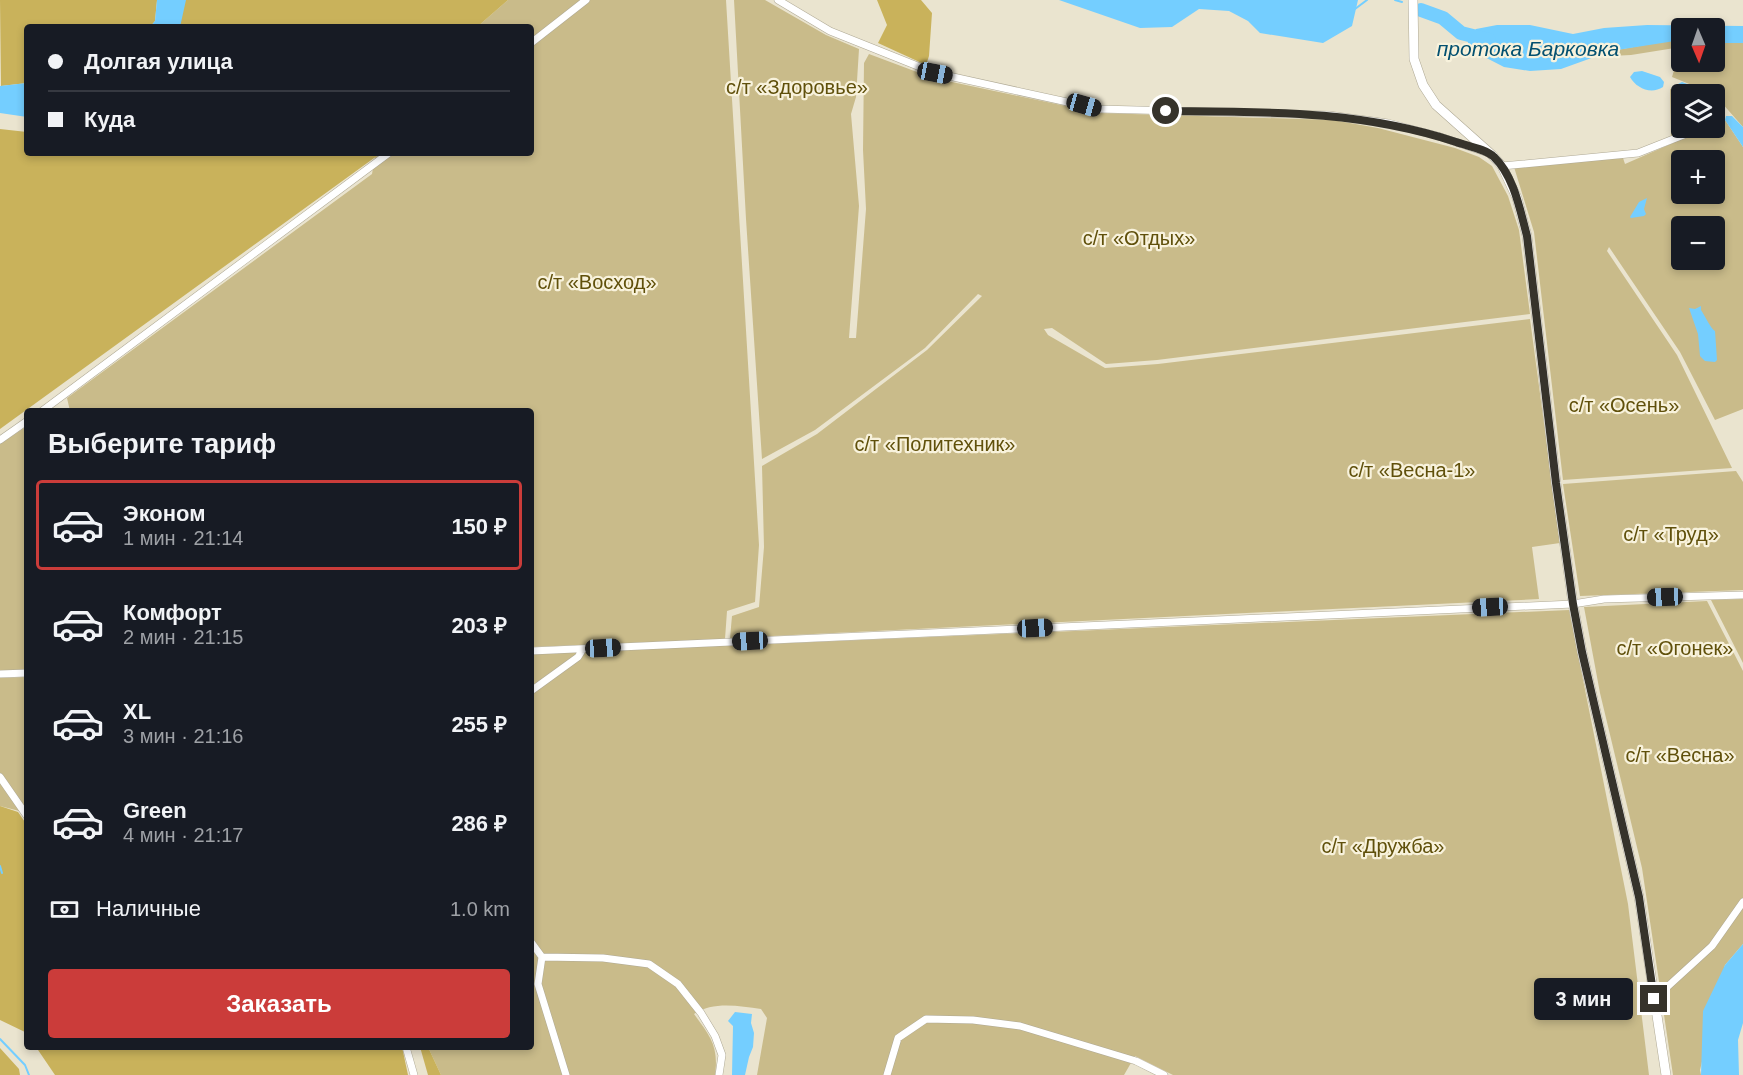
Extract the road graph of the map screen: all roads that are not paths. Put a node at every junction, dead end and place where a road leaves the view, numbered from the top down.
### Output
1 (586, 0) edge
2 (778, 0) edge
3 (1413, 0) edge
4 (534, 41) edge
5 (1678, 138) edge
6 (1492, 154) junction
7 (385, 156) edge
8 (1502, 166) junction
9 (46, 408) edge
10 (24, 423) edge
11 (0, 440) edge
12 (1743, 595) edge
13 (1573, 604) junction
14 (583, 649) junction
15 (534, 651) edge
16 (24, 673) edge
17 (0, 674) edge
18 (534, 689) edge
19 (0, 777) edge
20 (24, 812) edge
21 (1743, 902) edge
22 (534, 946) edge
23 (542, 957) junction
24 (1654, 999) junction
25 (407, 1050) edge
26 (414, 1075) edge
27 (566, 1075) edge
28 (719, 1075) edge
29 (887, 1075) edge
30 (1164, 1075) edge
31 (1666, 1075) edge

1 - 4 street
2 - 6 street
3 - 6 main road
5 - 8 street
6 - 8 main road
7 - 9 street
8 - 13 main road
10 - 11 street
12 - 13 street
13 - 14 street
13 - 24 main road
14 - 15 street
14 - 18 street
16 - 17 street
19 - 20 street
21 - 24 street
22 - 23 street
23 - 27 street
23 - 28 street
24 - 31 main road
25 - 26 street
29 - 30 street

